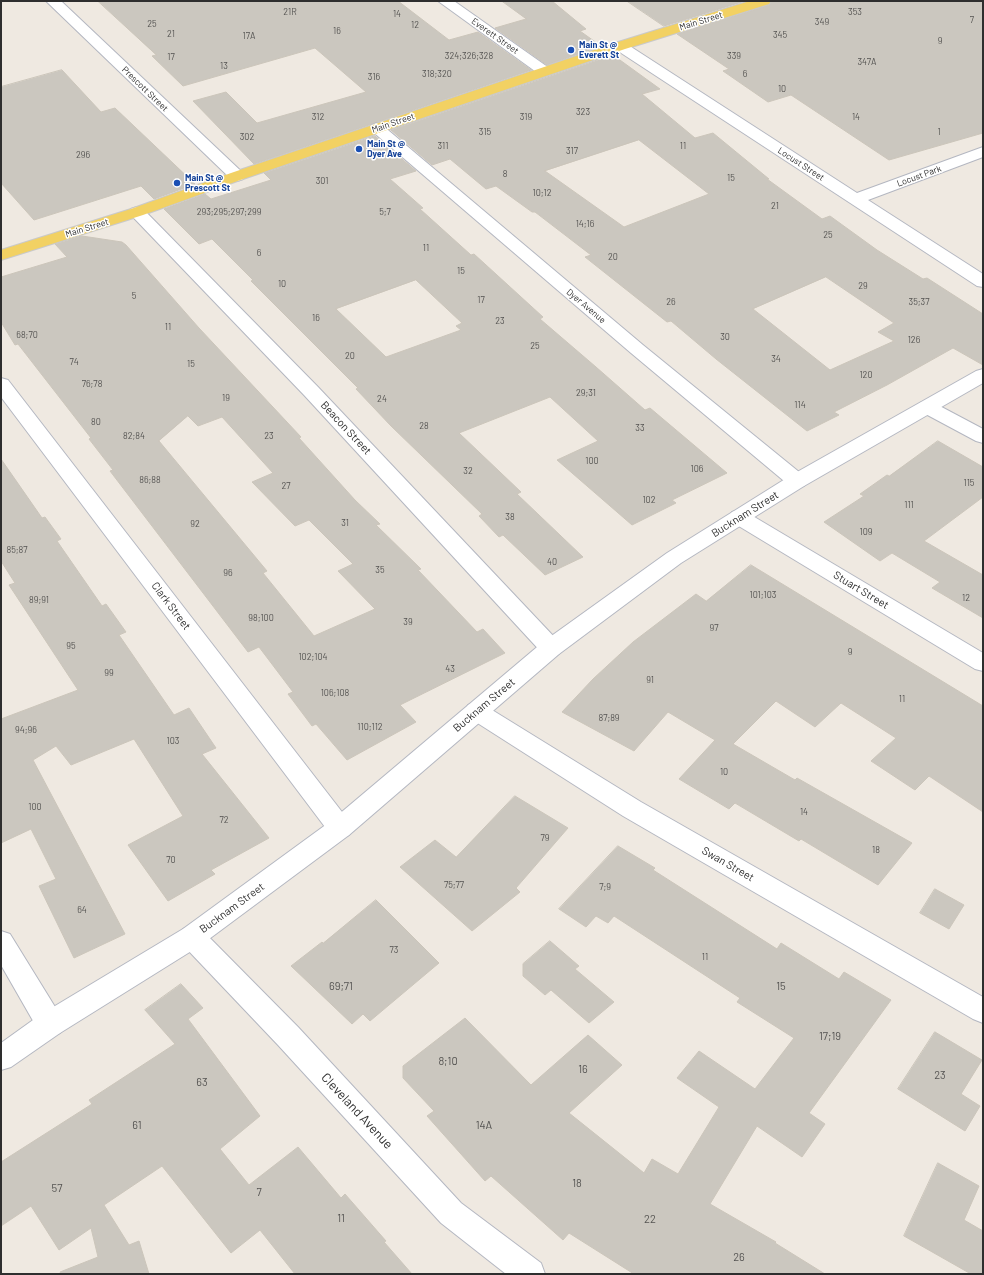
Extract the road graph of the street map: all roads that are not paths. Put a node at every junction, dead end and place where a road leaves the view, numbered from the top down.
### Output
1 (53, 1) edge
2 (445, 1) edge
3 (764, 1) edge
4 (620, 46) junction
5 (544, 71) junction
6 (377, 128) junction
7 (983, 152) edge
8 (237, 176) junction
9 (855, 199) junction
10 (137, 212) junction
11 (1, 255) edge
12 (983, 282) edge
13 (983, 375) edge
14 (1, 384) edge
15 (927, 407) junction
16 (983, 437) edge
17 (797, 481) junction
18 (739, 517) junction
19 (551, 648) junction
20 (983, 663) edge
21 (476, 711) junction
22 (340, 828) junction
23 (192, 937) junction
24 (1, 942) edge
25 (983, 1011) edge
26 (50, 1024) junction
27 (1, 1058) edge
28 (530, 1274) edge

1 - 8 street, Prescott Street
2 - 5 street, Everett Street
3 - 4 main road, Main Street
4 - 5 main road, Main Street
4 - 9 street, Locust Street
5 - 6 main road, Main Street
6 - 8 main road, Main Street
6 - 17 street, Dyer Avenue
7 - 9 street, Locust Park
8 - 10 main road, Main Street
9 - 12 street, Locust Street
10 - 11 main road, Main Street
10 - 19 street, Beacon Street
13 - 15 street, Bucknam Street
14 - 22 street, Clark Street
15 - 16 street
15 - 17 street, Bucknam Street
17 - 18 street, Bucknam Street
18 - 19 street, Bucknam Street
18 - 20 street, Stuart Street
19 - 21 street, Bucknam Street
21 - 22 street, Bucknam Street
21 - 25 street, Swan Street
22 - 23 street, Bucknam Street
23 - 26 street, Bucknam Street
23 - 28 street, Cleveland Avenue
24 - 26 street
26 - 27 street, Bucknam Street

